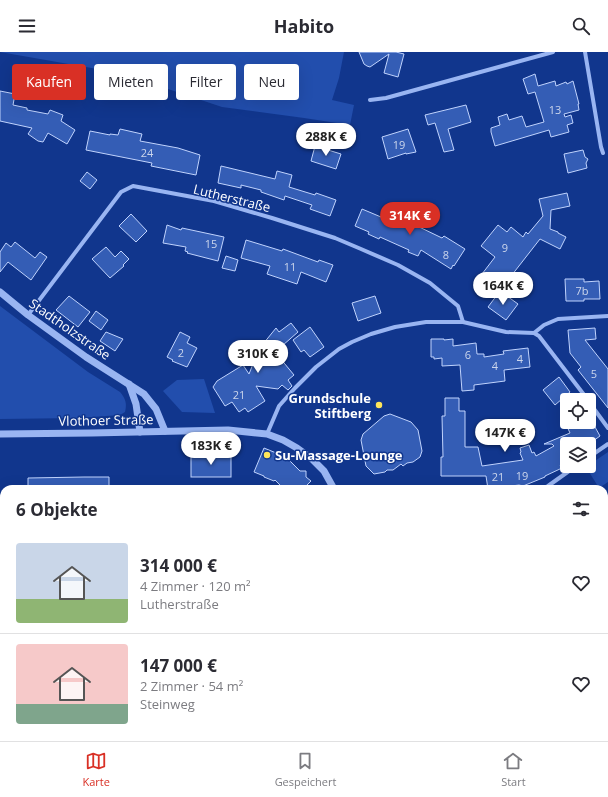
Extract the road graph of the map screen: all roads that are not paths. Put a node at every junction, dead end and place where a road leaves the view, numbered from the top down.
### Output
1 (553, 52) edge
2 (585, 52) edge
3 (370, 100) dead end
4 (604, 153) dead end
5 (0, 292) edge
6 (28, 315) junction
7 (608, 316) edge
8 (463, 322) junction
9 (534, 334) junction
10 (129, 384) junction
11 (582, 393) edge
12 (596, 412) edge
13 (608, 428) edge
14 (165, 431) junction
15 (140, 432) junction
16 (0, 434) edge
17 (267, 434) junction
18 (608, 444) edge
19 (596, 452) edge
20 (567, 473) edge
21 (332, 485) edge
22 (552, 485) edge

1 - 3 street
2 - 4 street
5 - 6 street, Stadtholzstraße
6 - 8 street, Lutherstraße
6 - 10 street, Stadtholzstraße
7 - 9 street
8 - 9 street
8 - 17 street
9 - 11 street
10 - 14 street, Stadtholzstraße
10 - 15 street
12 - 13 street
14 - 15 street, Vlothoer Straße
14 - 17 street, Vlothoer Straße
15 - 16 street, Vlothoer Straße
17 - 21 street, Vlothoer Straße
18 - 19 street
20 - 22 street

